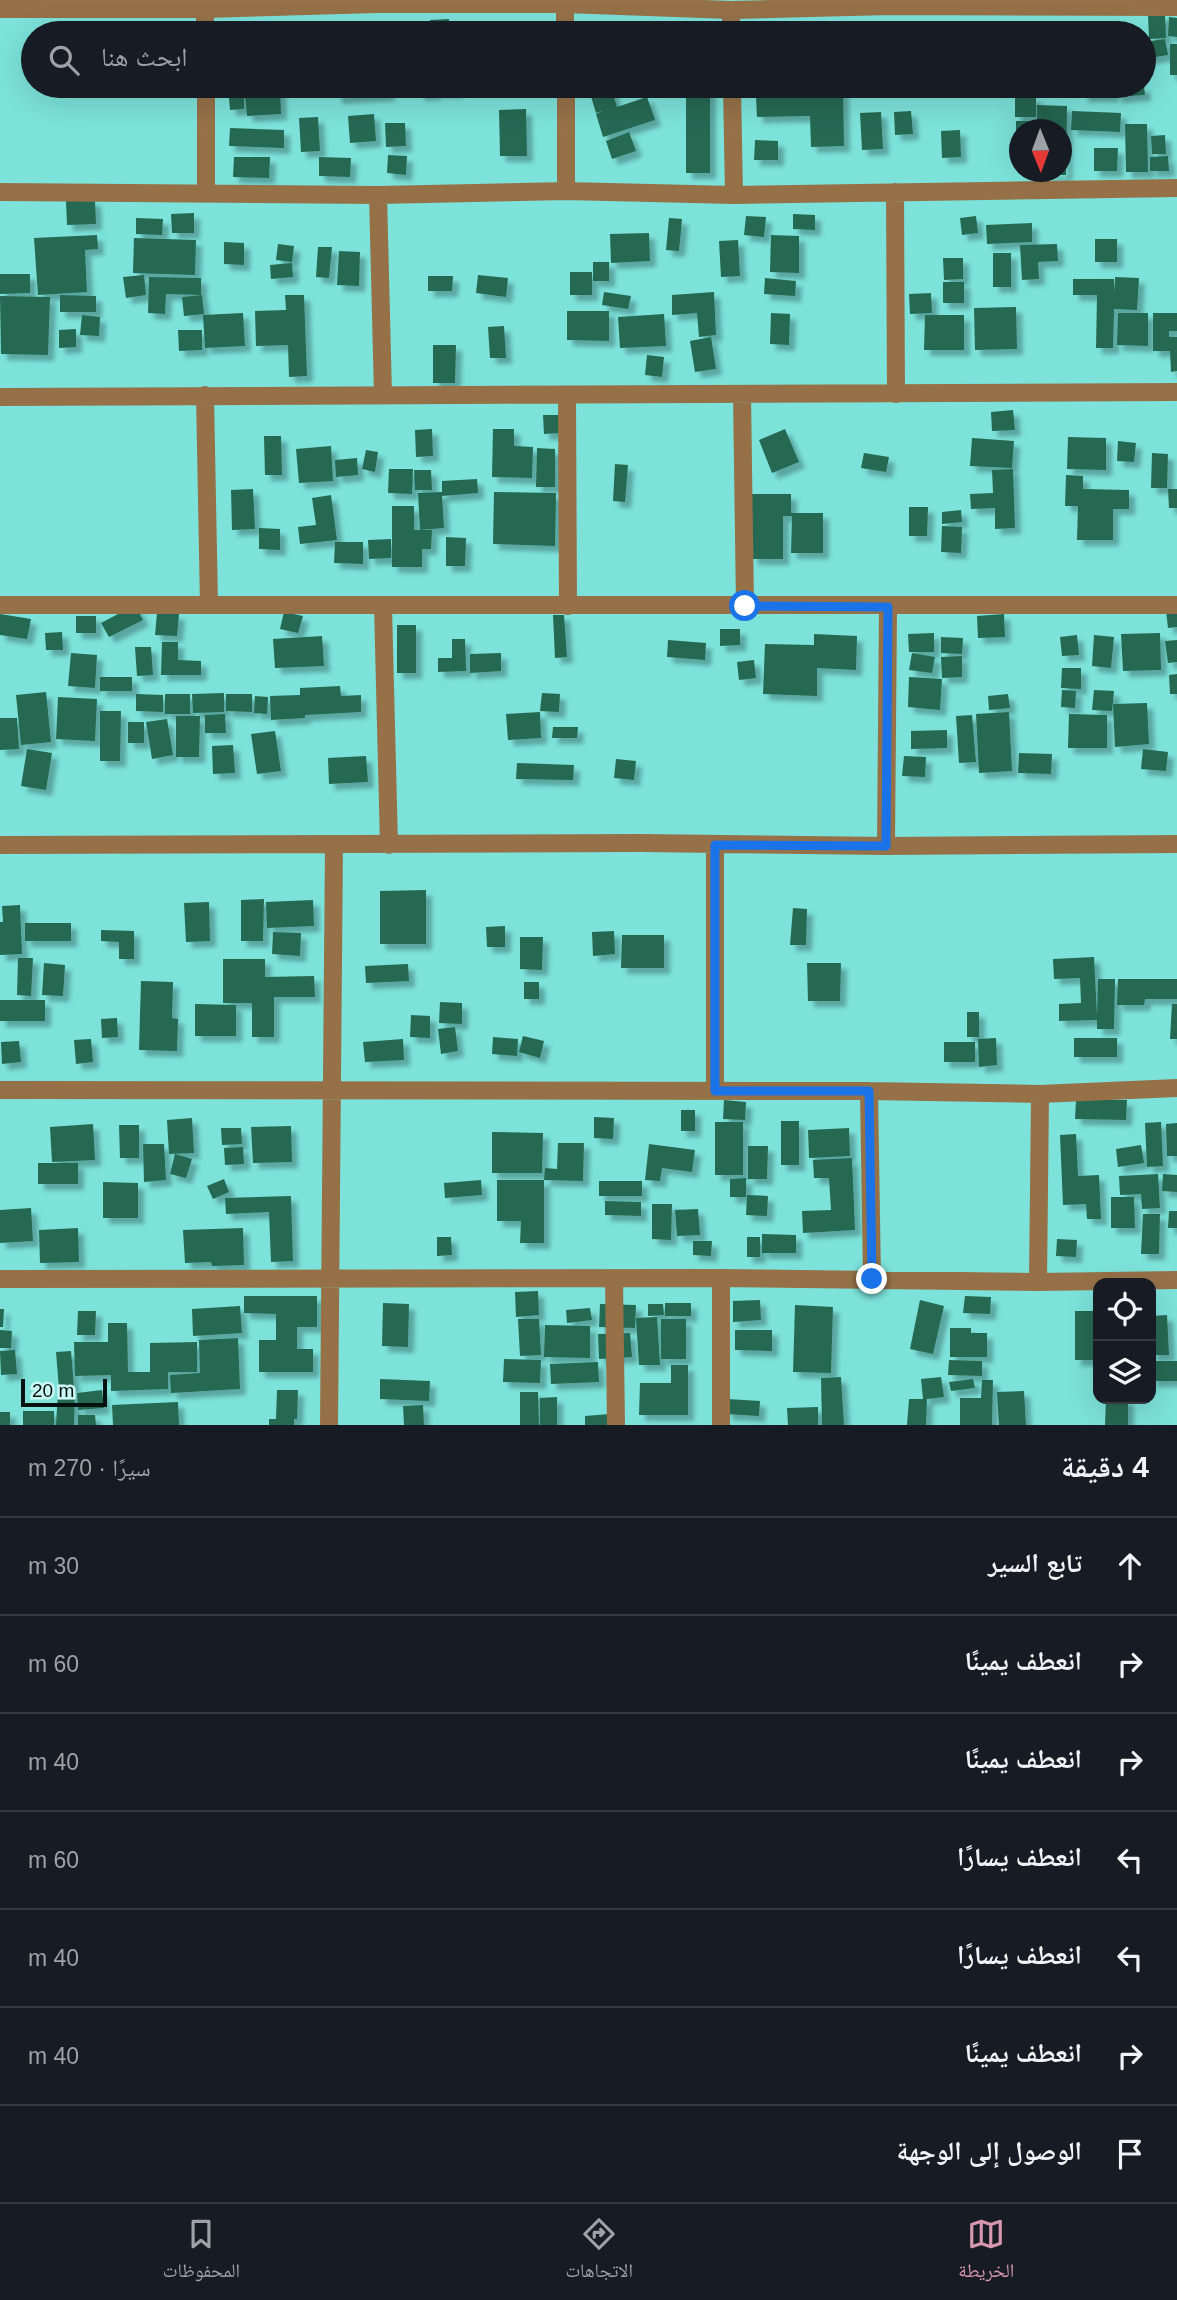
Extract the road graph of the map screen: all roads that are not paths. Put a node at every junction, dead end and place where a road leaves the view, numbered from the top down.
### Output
1 (378, 2) edge
2 (889, 3) edge
3 (565, 4) junction
4 (1177, 7) edge
5 (0, 9) edge
6 (205, 9) junction
7 (731, 10) junction
8 (205, 21) edge
9 (565, 21) edge
10 (731, 21) edge
11 (206, 98) edge
12 (566, 98) edge
13 (732, 98) edge
14 (1177, 188) edge
15 (566, 191) junction
16 (0, 192) edge
17 (895, 192) junction
18 (206, 194) junction
19 (378, 195) junction
20 (734, 195) junction
21 (1177, 392) edge
22 (742, 394) junction
23 (896, 394) junction
24 (205, 395) junction
25 (383, 395) junction
26 (567, 395) junction
27 (0, 397) edge
28 (0, 605) edge
29 (209, 605) junction
30 (1177, 605) edge
31 (383, 606) junction
32 (568, 606) junction
33 (745, 606) junction
34 (888, 607) junction
35 (1177, 844) edge
36 (0, 845) edge
37 (334, 845) junction
38 (389, 845) junction
39 (715, 845) junction
40 (886, 846) junction
41 (1177, 1088) edge
42 (0, 1090) edge
43 (332, 1091) junction
44 (715, 1091) junction
45 (869, 1091) junction
46 (1040, 1094) junction
47 (330, 1278) junction
48 (614, 1278) junction
49 (721, 1278) junction
50 (0, 1279) edge
51 (872, 1279) junction
52 (1177, 1280) edge
53 (1038, 1282) junction
54 (329, 1425) edge
55 (616, 1425) edge
56 (721, 1425) edge

1 - 3 street
1 - 6 street
2 - 4 street
2 - 7 street
3 - 7 street
3 - 9 street
5 - 6 street
6 - 8 street
7 - 10 street
11 - 18 street
12 - 15 street
13 - 20 street
14 - 17 street
15 - 19 street
15 - 20 street
16 - 18 street
17 - 20 street
17 - 23 street
18 - 19 street
19 - 25 street
21 - 23 street
22 - 23 street
22 - 26 street
22 - 33 street
24 - 25 street
24 - 27 street
24 - 29 street
25 - 26 street
26 - 32 street
28 - 29 street
29 - 31 street
30 - 34 street
31 - 32 street
31 - 38 street
32 - 33 street
33 - 34 street
34 - 40 street
35 - 40 street
36 - 37 street
37 - 38 street
37 - 43 street
38 - 39 street
39 - 40 street
39 - 44 street
41 - 46 street
42 - 43 street
43 - 44 street
43 - 47 street
44 - 45 street
45 - 46 street
45 - 51 street
46 - 53 street
47 - 48 street
47 - 50 street
47 - 54 street
48 - 49 street
48 - 55 street
49 - 51 street
49 - 56 street
51 - 53 street
52 - 53 street

